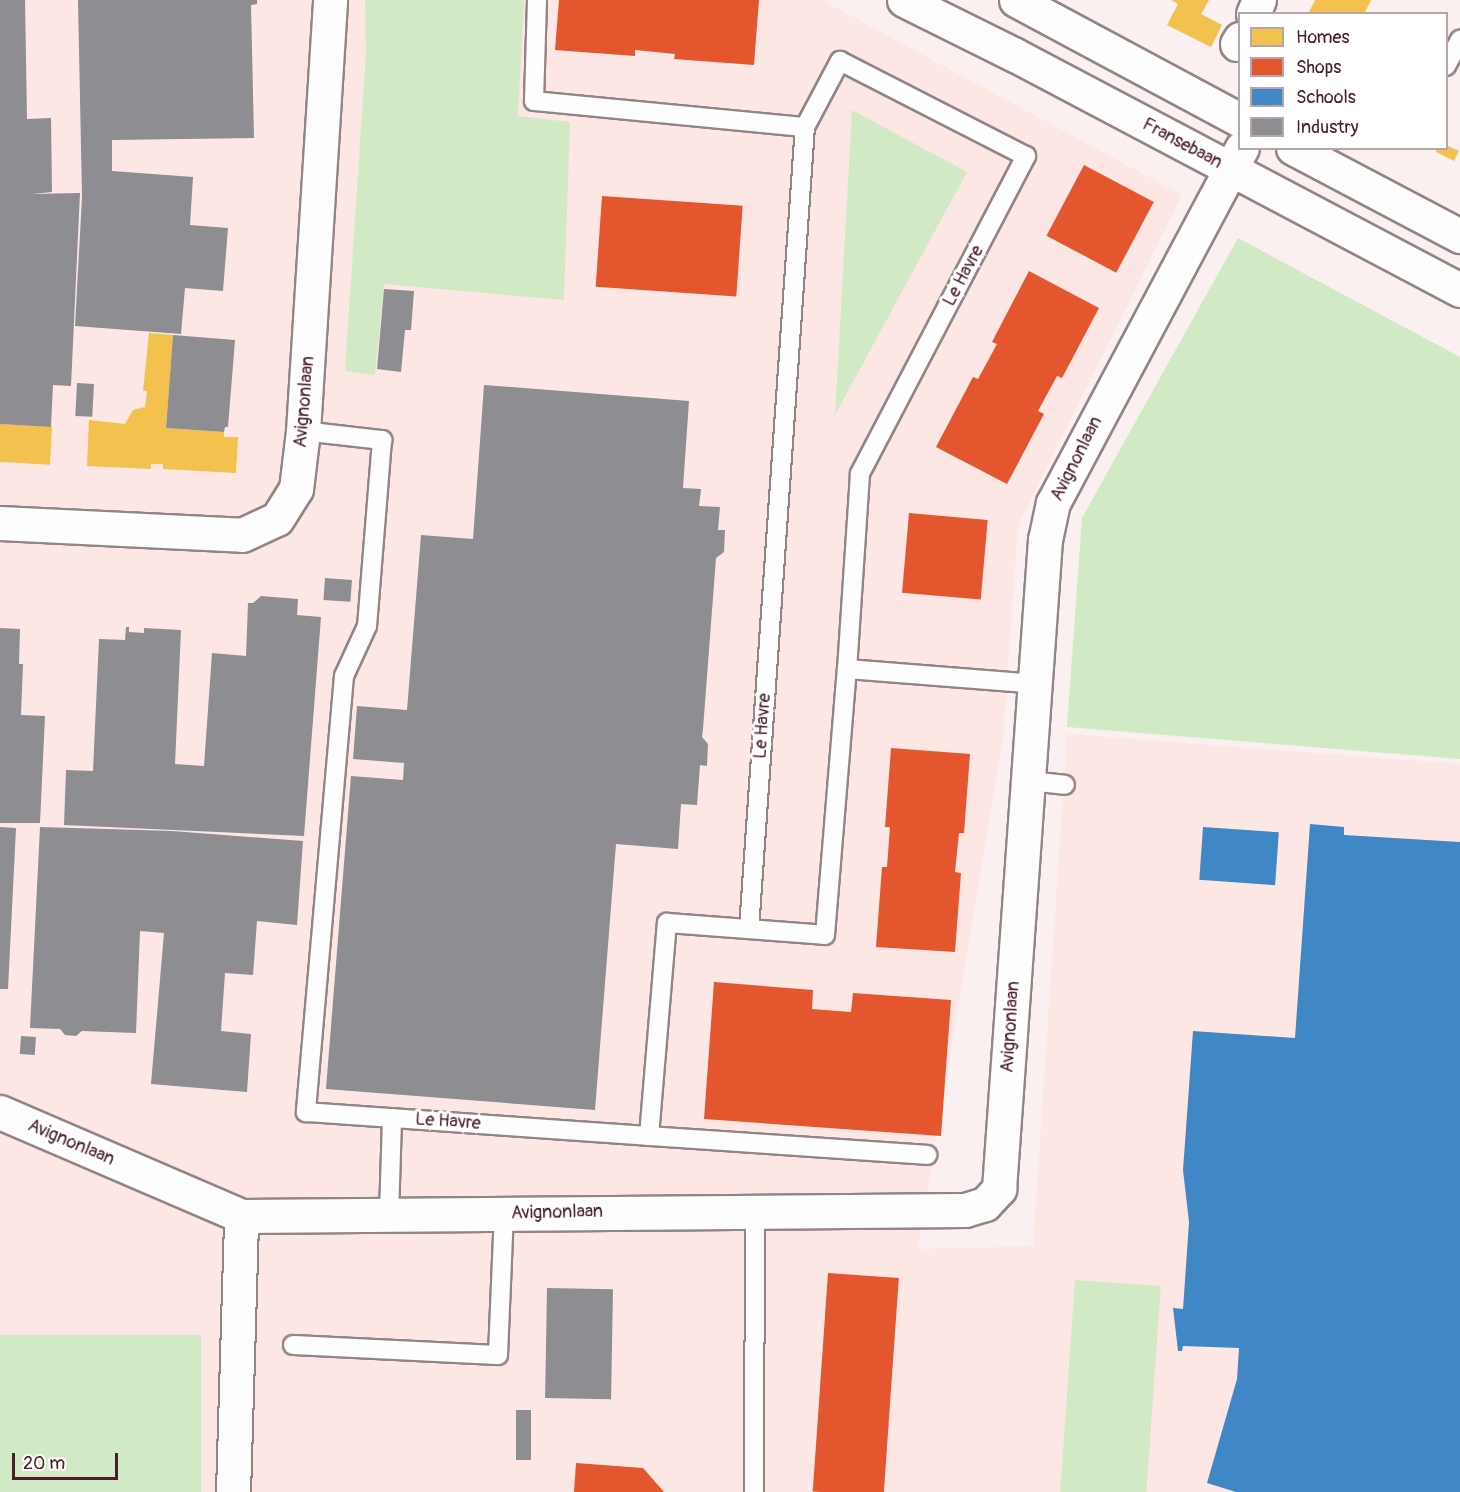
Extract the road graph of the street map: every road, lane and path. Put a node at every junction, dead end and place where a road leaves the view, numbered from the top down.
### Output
1 (330, 0) edge
2 (537, 0) edge
3 (904, 0) edge
4 (1016, 0) edge
5 (1460, 40) edge
6 (1448, 62) edge
7 (1238, 119) edge
8 (805, 127) junction
9 (1297, 150) edge
10 (1236, 159) edge
11 (1460, 236) edge
12 (1460, 290) edge
13 (303, 431) junction
14 (0, 523) edge
15 (847, 669) junction
16 (1036, 684) junction
17 (1029, 782) junction
18 (1065, 785) dead end
19 (749, 929) junction
20 (0, 1112) edge
21 (392, 1118) junction
22 (649, 1136) junction
23 (927, 1155) dead end
24 (755, 1212) junction
25 (504, 1214) junction
26 (389, 1215) junction
27 (241, 1216) junction
28 (293, 1345) dead end
29 (233, 1492) edge
30 (754, 1492) edge

1 - 13 street, Avignonlaan
2 - 8 lane
3 - 10 street, Fransebaan
4 - 7 street
5 - 6 lane
8 - 15 lane, Le Havre
8 - 19 lane, Le Havre
9 - 11 street
10 - 12 street, Fransebaan
10 - 16 street, Avignonlaan
13 - 14 street, Avignonlaan
13 - 21 lane, Le Havre
15 - 16 lane
15 - 19 lane, Le Havre
16 - 17 street, Avignonlaan
17 - 18 lane
17 - 24 street, Avignonlaan
19 - 22 lane, Le Havre
20 - 27 street, Avignonlaan
21 - 22 lane, Le Havre
21 - 26 lane
22 - 23 lane
24 - 25 street, Avignonlaan
24 - 30 lane
25 - 26 street, Avignonlaan
25 - 28 lane
26 - 27 street, Avignonlaan
27 - 29 street

